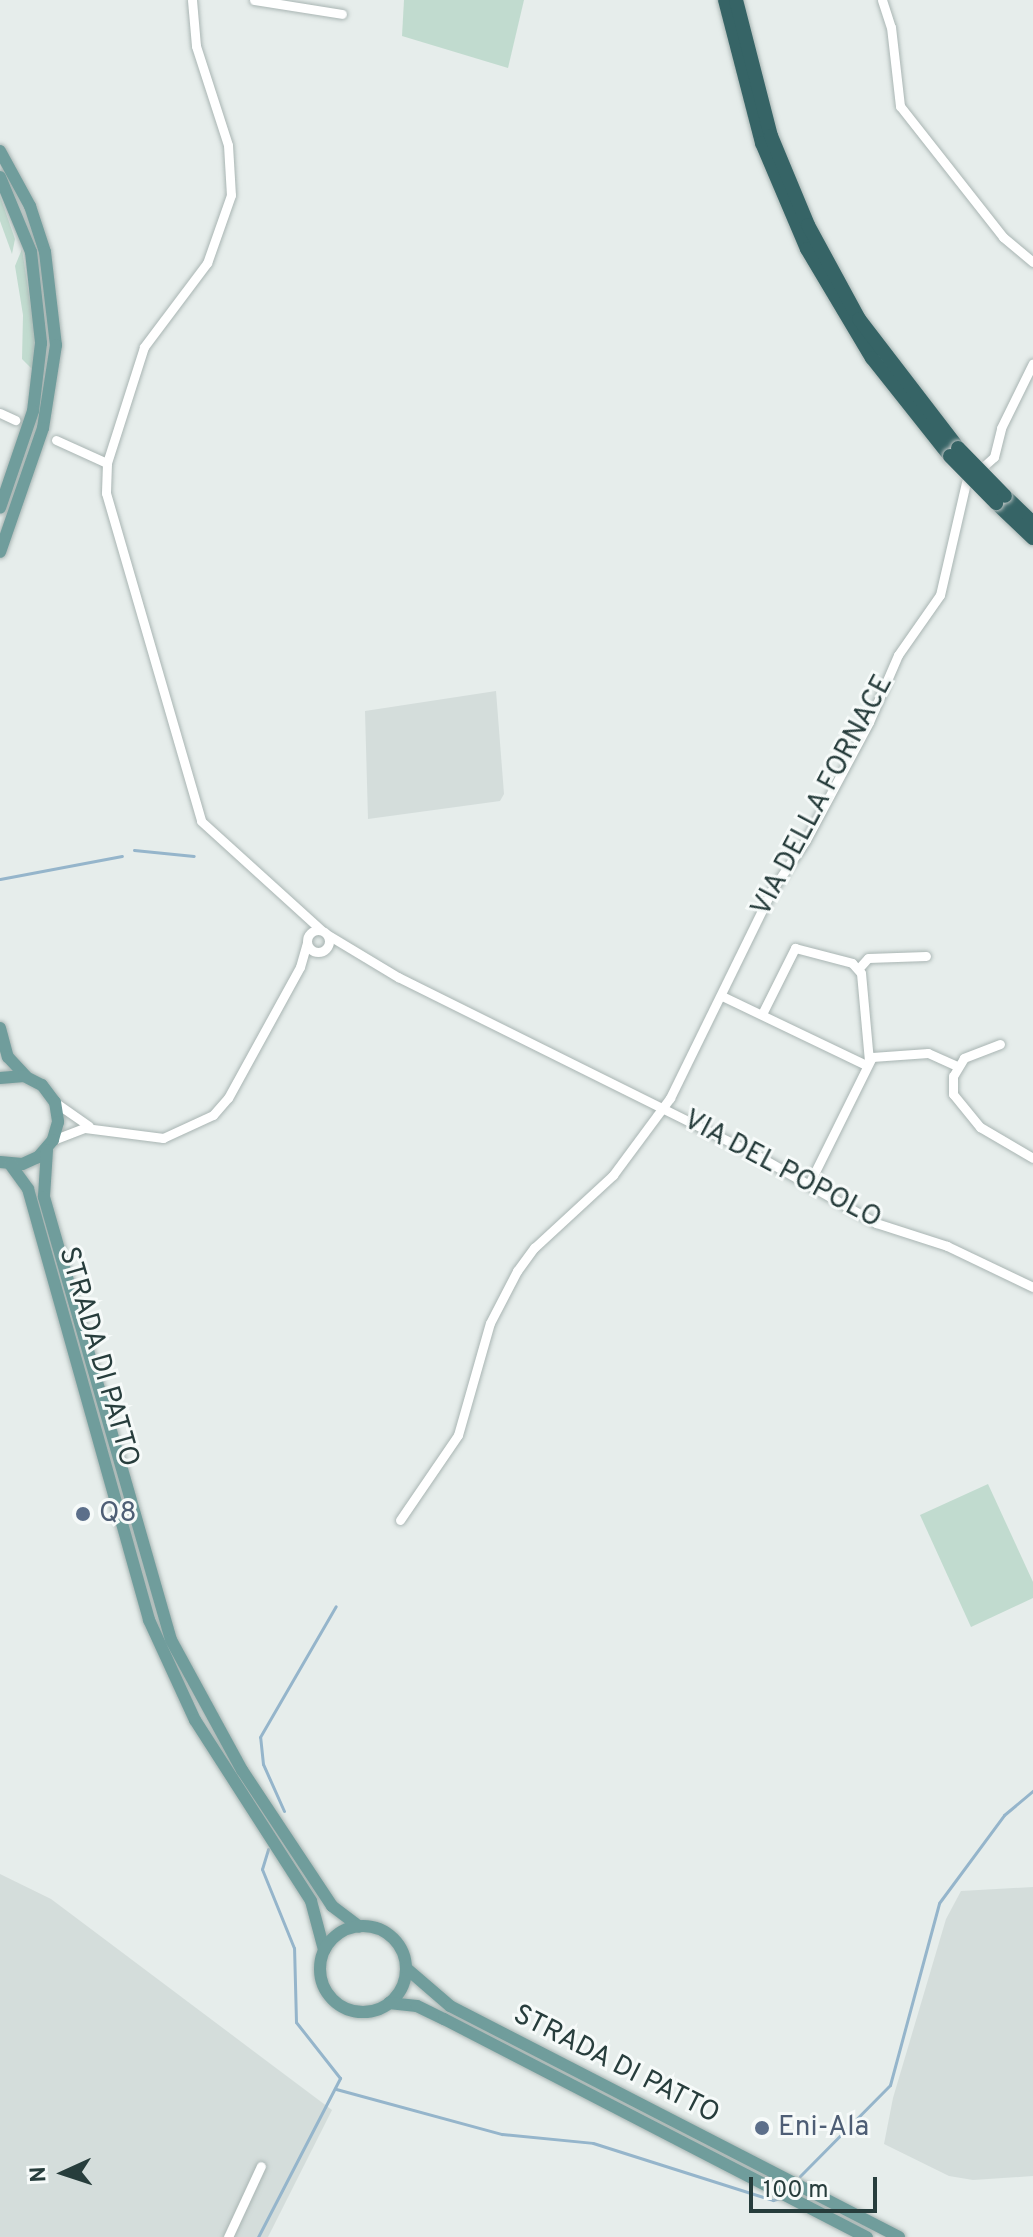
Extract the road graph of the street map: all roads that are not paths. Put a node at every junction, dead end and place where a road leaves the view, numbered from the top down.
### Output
1 (192, 0) edge
2 (254, 0) edge
3 (725, 0) edge
4 (736, 0) edge
5 (882, 0) edge
6 (342, 14) dead end
7 (0, 151) edge
8 (0, 177) edge
9 (1033, 262) edge
10 (1033, 363) edge
11 (0, 413) edge
12 (15, 420) dead end
13 (56, 440) dead end
14 (954, 452) junction
15 (107, 463) junction
16 (985, 465) dead end
17 (966, 482) dead end
18 (1000, 500) junction
19 (0, 508) edge
20 (1033, 523) edge
21 (1033, 538) edge
22 (0, 552) edge
23 (324, 933) junction
24 (307, 943) junction
25 (348, 948) junction
26 (321, 951) junction
27 (926, 956) dead end
28 (300, 967) junction
29 (859, 968) junction
30 (722, 996) junction
31 (762, 1014) junction
32 (0, 1028) edge
33 (1000, 1044) dead end
34 (868, 1063) junction
35 (957, 1066) junction
36 (0, 1078) edge
37 (29, 1078) junction
38 (52, 1096) junction
39 (664, 1106) junction
40 (96, 1129) junction
41 (50, 1145) junction
42 (1033, 1158) edge
43 (5, 1163) edge
44 (809, 1184) junction
45 (1033, 1287) edge
46 (400, 1520) dead end
47 (359, 1926) junction
48 (324, 1950) junction
49 (406, 1968) junction
50 (389, 2003) junction
51 (261, 2166) dead end
52 (228, 2237) edge
53 (867, 2237) edge
54 (899, 2237) edge

1 - 15 street
2 - 6 street
3 - 14 highway
4 - 14 highway
5 - 9 street
7 - 22 main road
8 - 19 main road
10 - 16 street
11 - 12 street
13 - 15 street
14 - 18 highway, bridge
15 - 23 street, VIA DEL POPOLO
17 - 30 street, VIA DELLA FORNACE
18 - 20 highway
18 - 21 highway
23 - 24 street
23 - 25 street, VIA DEL POPOLO
23 - 26 street
24 - 26 street
24 - 28 street
25 - 26 street
25 - 39 street, VIA DEL POPOLO
26 - 28 street
27 - 29 street
28 - 40 street
29 - 31 street
29 - 34 street
30 - 31 street
30 - 39 street, VIA DELLA FORNACE
31 - 34 street
32 - 37 main road
33 - 35 street
34 - 35 street
34 - 44 street
35 - 42 street
36 - 37 main road
37 - 38 main road
38 - 40 street
38 - 41 main road, STRADA DI PATTO
39 - 44 street, VIA DEL POPOLO
39 - 46 street, VIA DELLA FORNACE
40 - 41 street
41 - 43 main road
41 - 47 main road, STRADA DI PATTO
43 - 48 main road, STRADA DI PATTO
44 - 45 street, VIA DEL POPOLO
47 - 48 main road
47 - 49 main road, STRADA DI PATTO
48 - 50 main road, STRADA DI PATTO
49 - 50 main road
49 - 54 main road, STRADA DI PATTO
50 - 53 main road, STRADA DI PATTO
51 - 52 street

